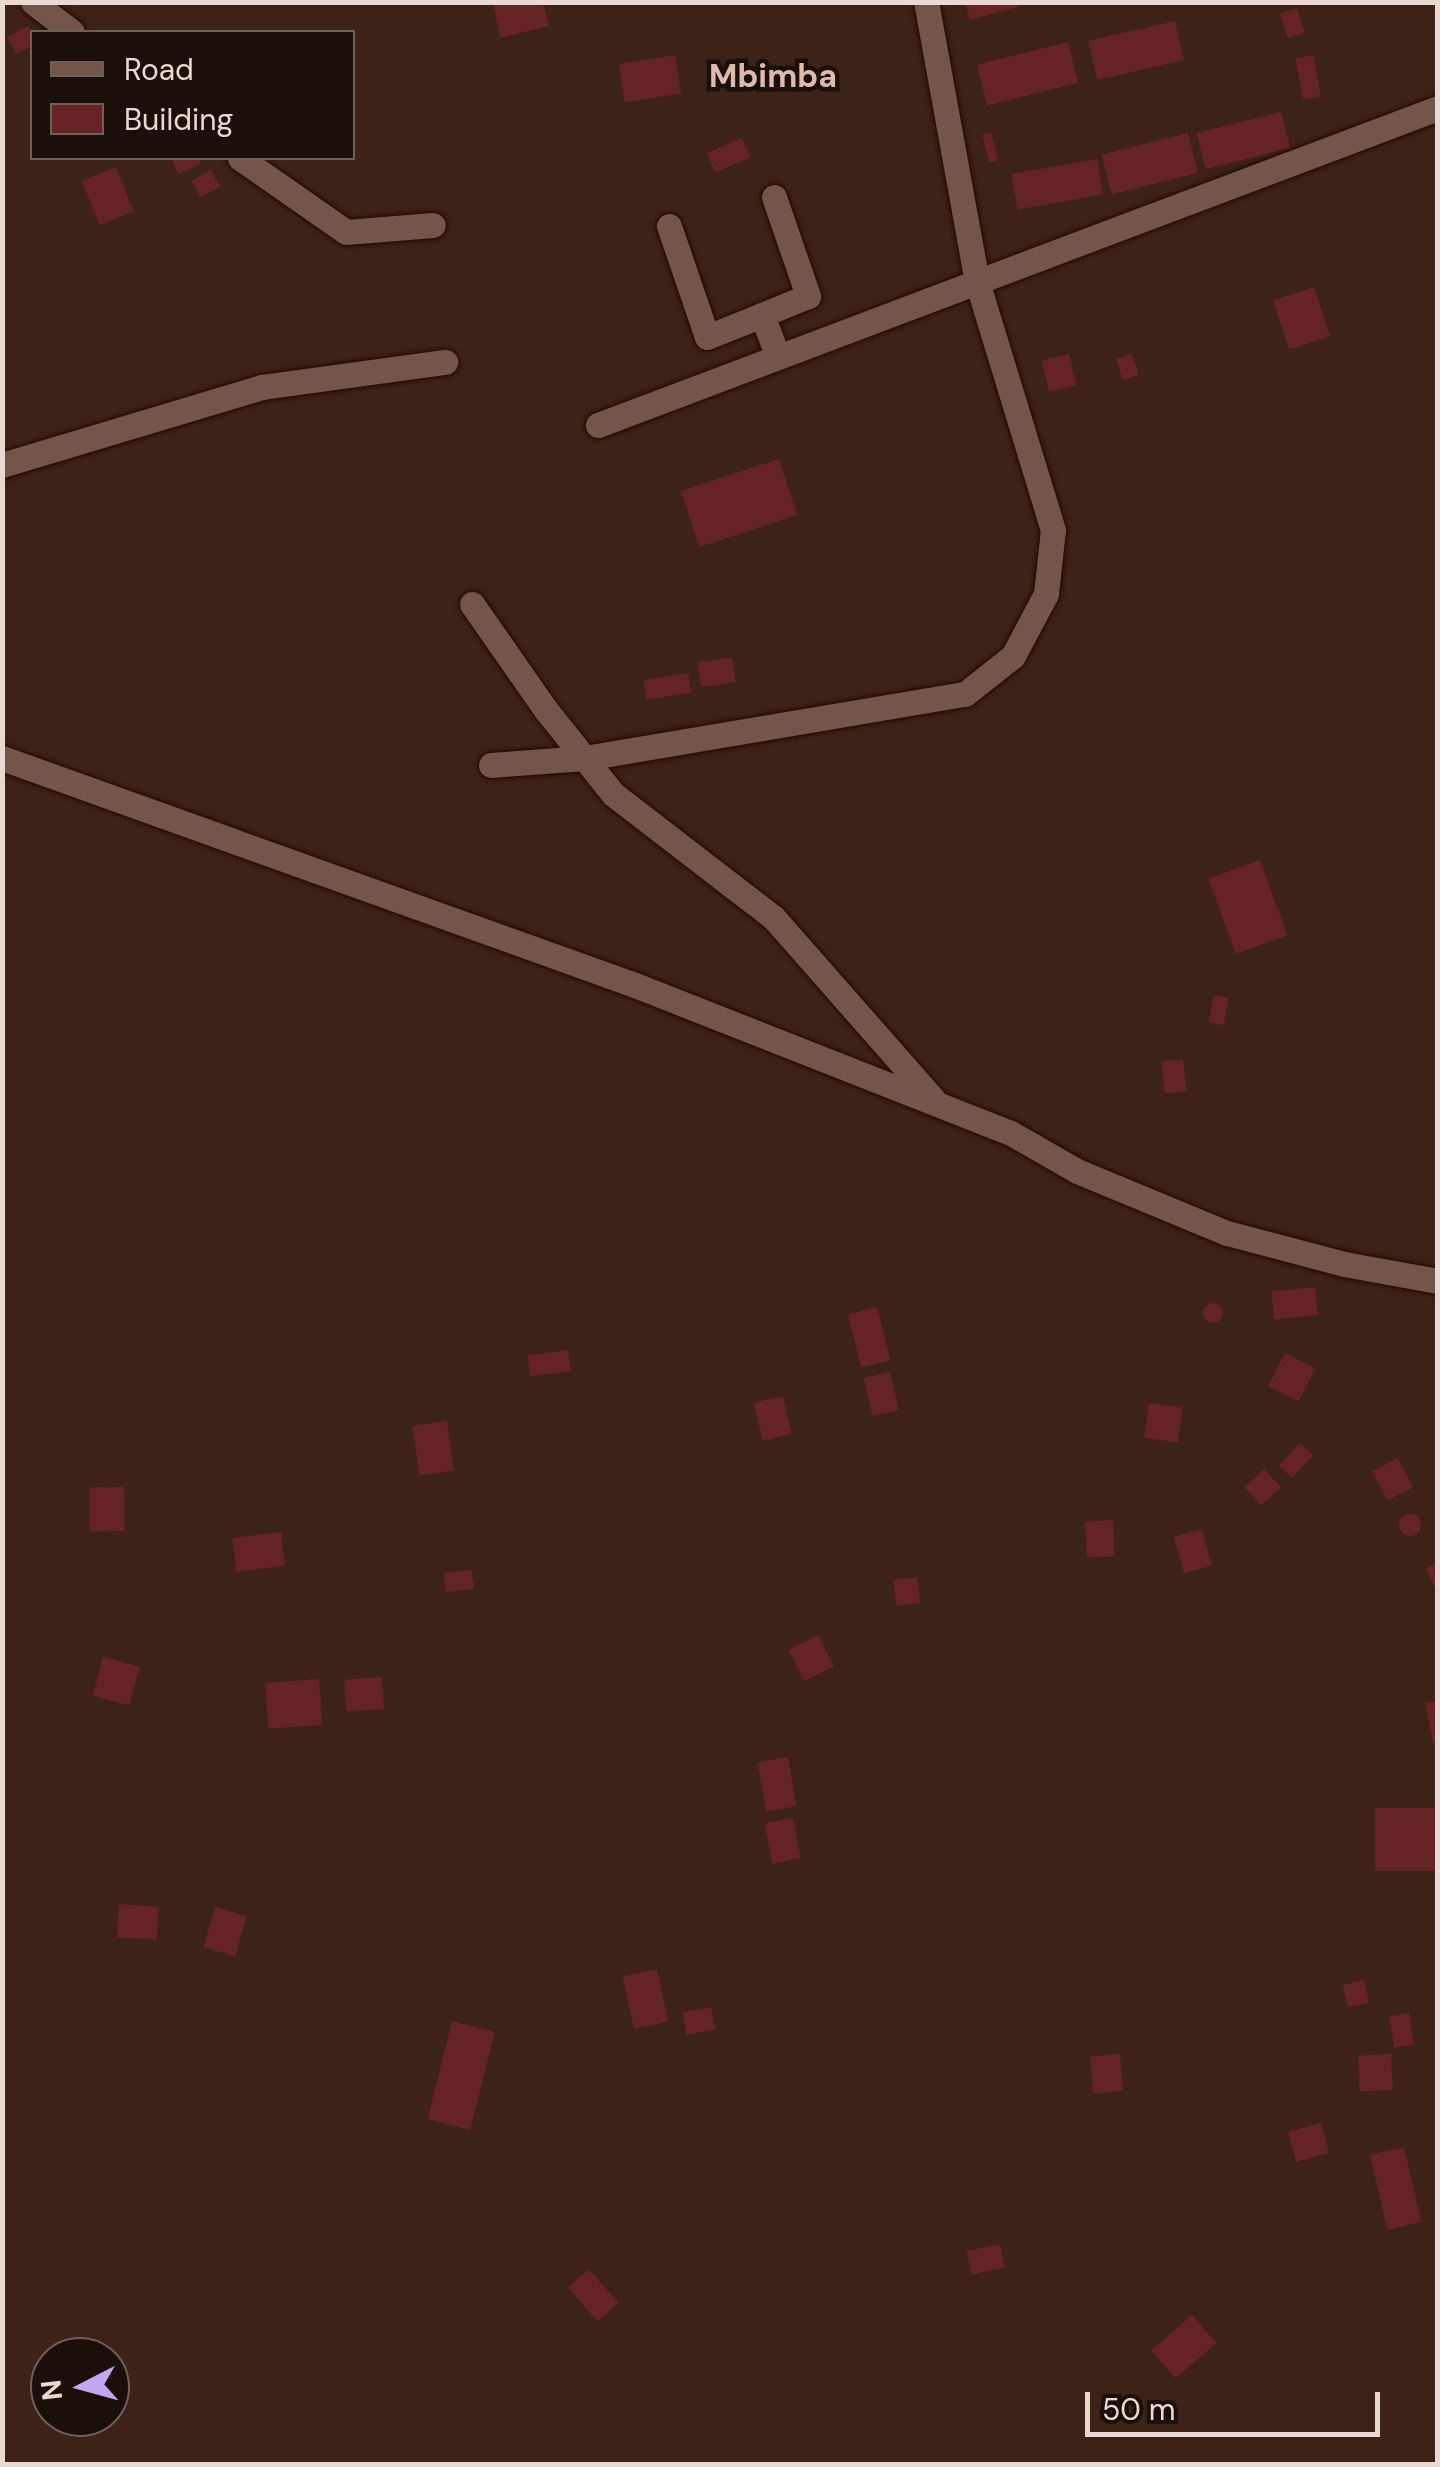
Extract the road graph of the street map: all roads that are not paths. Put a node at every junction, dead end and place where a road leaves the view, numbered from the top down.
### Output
1 (32, 2) edge
2 (926, 2) edge
3 (69, 30) edge
4 (1438, 108) edge
5 (243, 160) edge
6 (774, 197) dead end
7 (433, 225) dead end
8 (669, 226) dead end
9 (977, 282) junction
10 (762, 315) junction
11 (778, 357) junction
12 (445, 362) dead end
13 (598, 425) dead end
14 (2, 465) edge
15 (472, 604) dead end
16 (2, 758) edge
17 (585, 758) junction
18 (491, 765) dead end
19 (938, 1104) junction
20 (1438, 1281) edge

1 - 3 street
2 - 9 street
4 - 9 street
5 - 7 street
6 - 10 street
8 - 10 street
9 - 11 street
9 - 17 street
10 - 11 street
11 - 13 street
12 - 14 street
15 - 17 street
16 - 19 street
17 - 18 street
17 - 19 street
19 - 20 street

